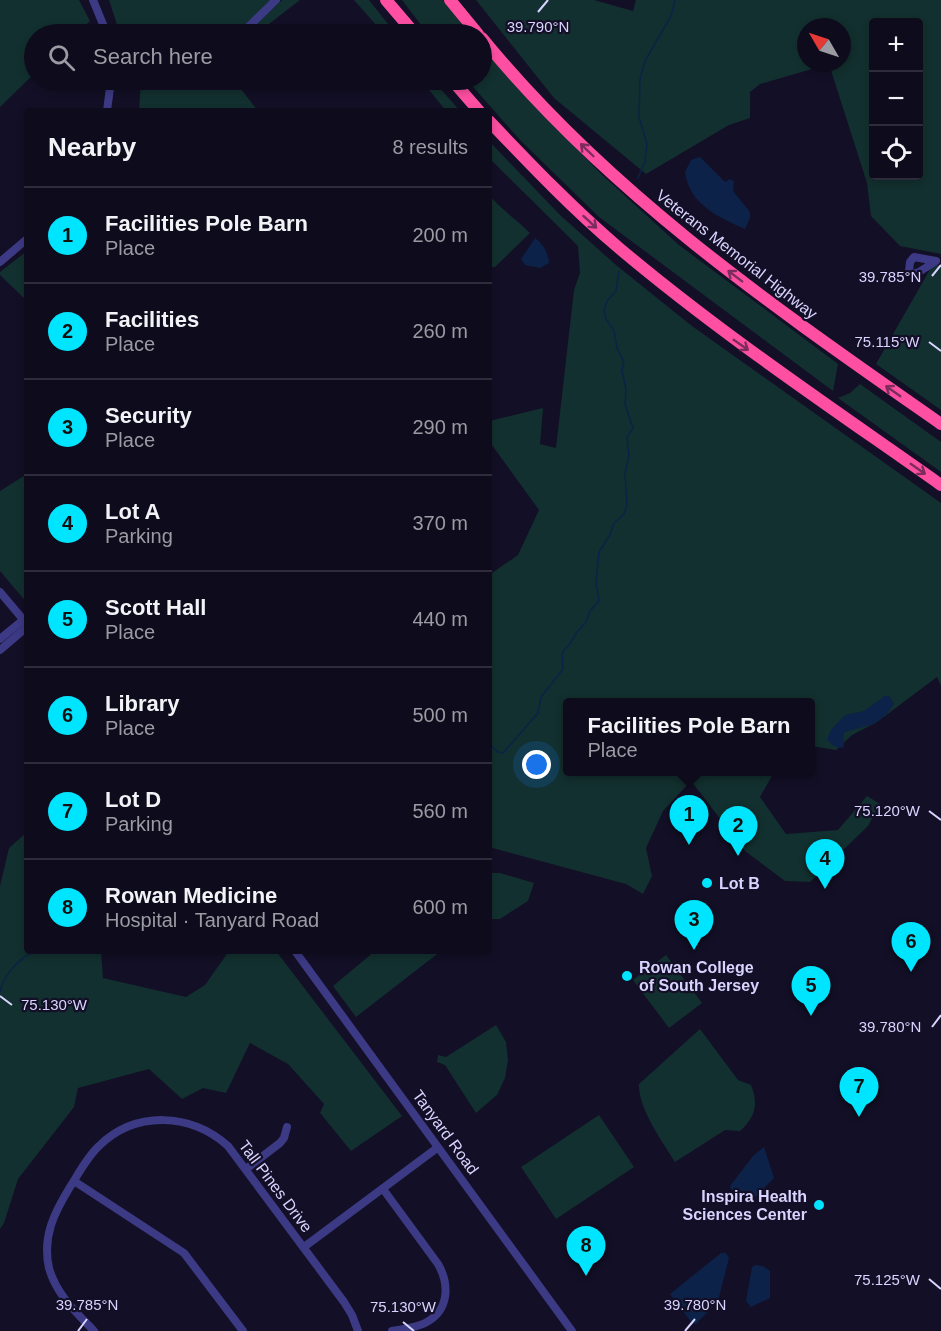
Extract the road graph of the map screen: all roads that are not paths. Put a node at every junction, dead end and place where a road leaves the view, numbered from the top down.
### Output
1 (93, 0) edge
2 (276, 0) edge
3 (386, 0) edge
4 (450, 0) edge
5 (103, 24) edge
6 (251, 24) edge
7 (406, 24) edge
8 (470, 24) edge
9 (492, 49) edge
10 (110, 90) edge
11 (461, 90) edge
12 (107, 108) edge
13 (476, 108) edge
14 (492, 124) edge
15 (24, 241) edge
16 (0, 262) edge
17 (941, 424) edge
18 (941, 485) edge
19 (0, 592) edge
20 (24, 622) edge
21 (24, 625) edge
22 (24, 626) edge
23 (0, 639) edge
24 (0, 650) edge
25 (297, 954) edge
26 (286, 1127) dead end
27 (437, 1148) junction
28 (246, 1169) junction
29 (74, 1181) junction
30 (382, 1189) junction
31 (304, 1247) junction
32 (94, 1331) edge
33 (243, 1331) edge
34 (358, 1331) edge
35 (392, 1331) edge
36 (572, 1331) edge

1 - 5 street
2 - 6 street
3 - 7 highway
4 - 8 highway
17 -> 9 highway, Veterans Memorial Highway
10 - 12 street
11 - 13 highway
14 -> 18 highway
15 - 16 street
19 - 20 street
21 - 23 street
22 - 24 street
25 - 27 street, Tanyard Road
26 - 28 street
27 - 30 street
27 - 36 street, Tanyard Road
28 - 29 street, Tall Pines Drive
28 - 31 street, Tall Pines Drive
29 - 32 street, Tall Pines Drive
29 - 33 street
30 - 31 street
30 - 35 street
31 - 34 street, Tall Pines Drive

